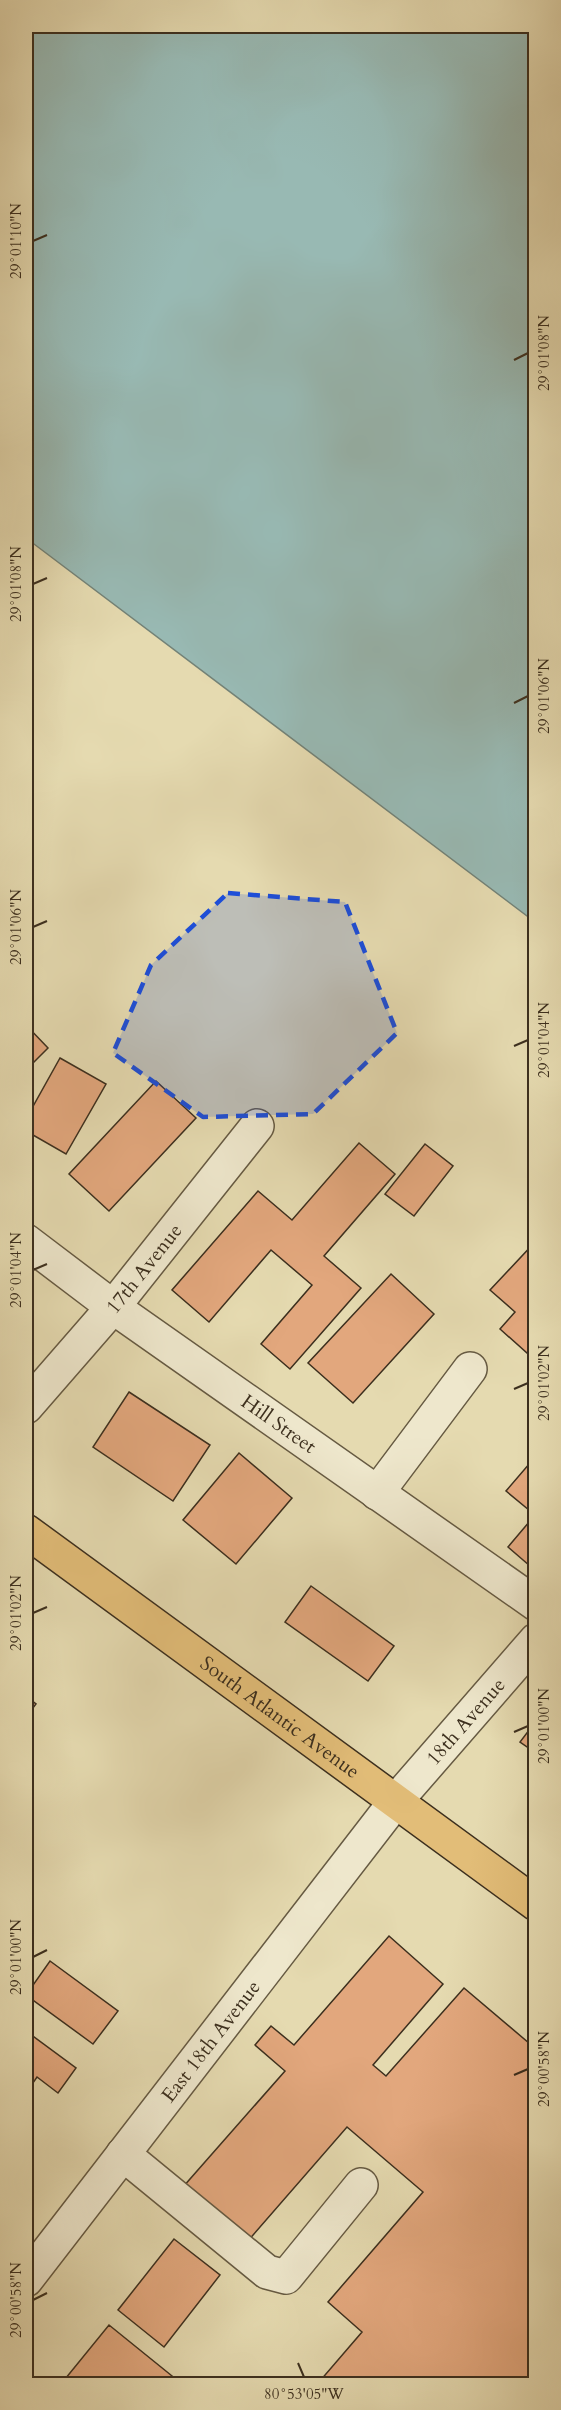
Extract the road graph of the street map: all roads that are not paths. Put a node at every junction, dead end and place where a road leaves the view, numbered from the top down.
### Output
1 (256, 1126) dead end
2 (26, 1242) edge
3 (112, 1307) junction
4 (470, 1369) dead end
5 (26, 1407) edge
6 (377, 1493) junction
7 (26, 1532) edge
8 (536, 1604) edge
9 (536, 1640) edge
10 (395, 1802) junction
11 (536, 1904) edge
12 (123, 2154) junction
13 (361, 2185) dead end
14 (26, 2280) edge

1 - 3 street, 17th Avenue
2 - 3 street, Hill Street
3 - 5 street, 17th Avenue
3 - 6 street, Hill Street
4 - 6 street
6 - 8 street, Hill Street
7 - 10 main road, South Atlantic Avenue
9 - 10 street, 18th Avenue
10 - 11 main road, South Atlantic Avenue
10 - 12 street, East 18th Avenue
12 - 13 street
12 - 14 street, East 18th Avenue

